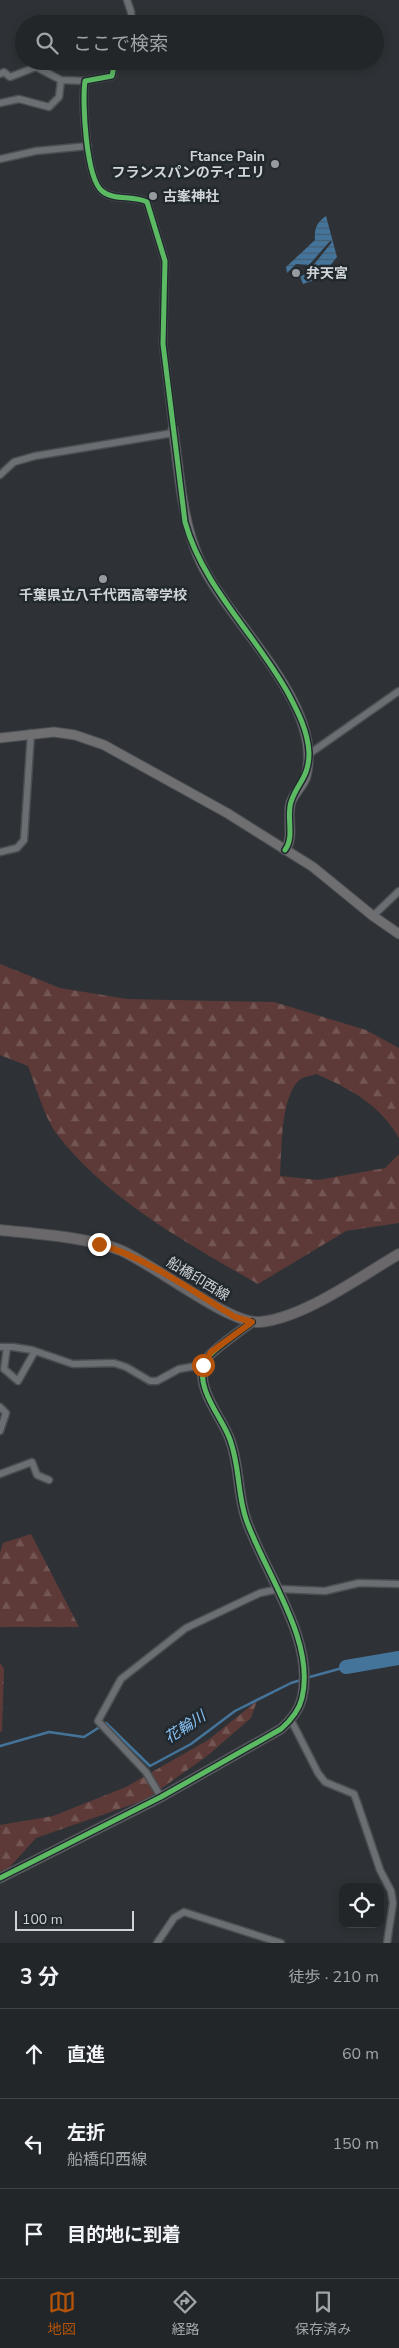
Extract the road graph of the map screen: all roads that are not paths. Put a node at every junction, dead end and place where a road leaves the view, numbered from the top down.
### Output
1 (127, 0) edge
2 (131, 15) edge
3 (28, 70) edge
4 (42, 70) edge
5 (113, 70) edge
6 (0, 74) edge
7 (61, 80) junction
8 (85, 81) junction
9 (0, 103) edge
10 (88, 146) junction
11 (0, 159) edge
12 (173, 431) junction
13 (0, 475) edge
14 (399, 691) edge
15 (31, 734) junction
16 (0, 738) edge
17 (309, 754) junction
18 (286, 850) junction
19 (0, 852) edge
20 (399, 891) edge
21 (373, 916) junction
22 (399, 934) edge
23 (0, 1230) edge
24 (399, 1254) edge
25 (252, 1322) junction
26 (4, 1347) edge
27 (35, 1351) junction
28 (203, 1365) junction
29 (0, 1407) edge
30 (0, 1431) edge
31 (0, 1474) edge
32 (49, 1480) dead end
33 (399, 1584) edge
34 (278, 1590) junction
35 (291, 1720) junction
36 (161, 1797) junction
37 (0, 1878) edge
38 (157, 1943) edge
39 (281, 1943) edge
40 (388, 1943) edge

1 - 2 street
3 - 6 street
4 - 7 street
5 - 8 street
7 - 8 street
7 - 9 street
8 - 10 street
10 - 11 street
10 - 12 street
12 - 13 street
12 - 17 street
14 - 17 street
15 - 16 street
15 - 18 street
15 - 19 street
17 - 18 street
18 - 21 street
20 - 21 street
21 - 22 street
23 - 25 main road, 船橋印西線
24 - 25 main road, 船橋印西線
25 - 28 street
26 - 27 street
26 - 27 street
27 - 28 street
28 - 34 street
29 - 30 street
31 - 32 street
33 - 34 street
34 - 35 street
34 - 36 street
35 - 36 street
35 - 40 street
36 - 37 street
38 - 39 street

